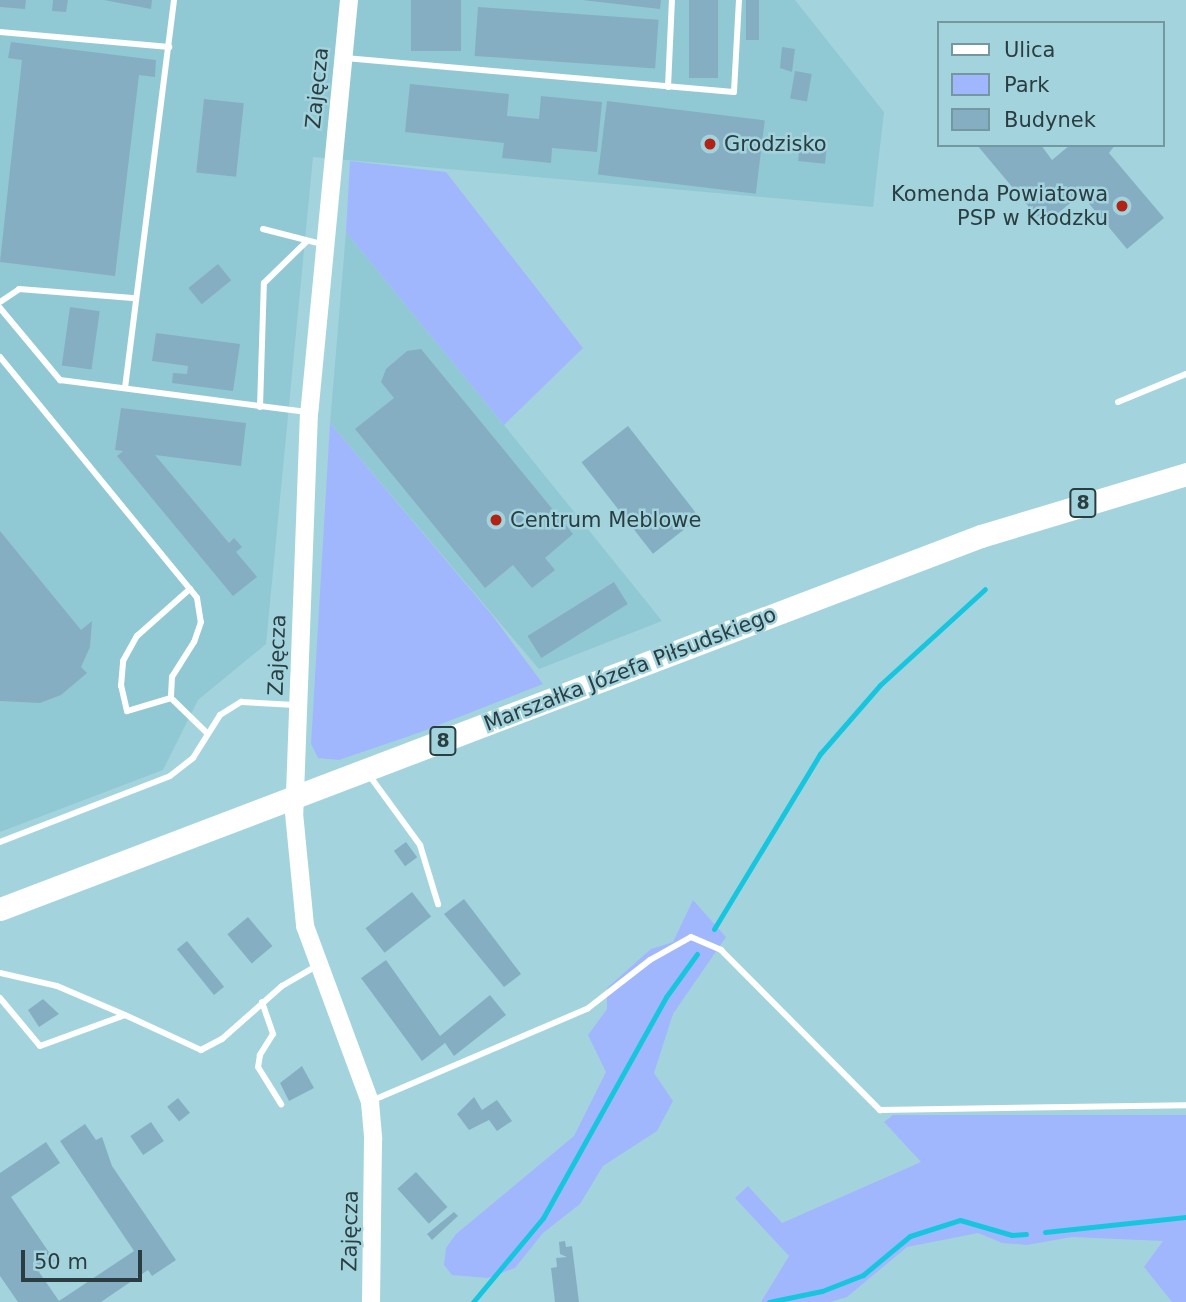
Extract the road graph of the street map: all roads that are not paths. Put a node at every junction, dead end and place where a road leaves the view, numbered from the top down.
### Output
1 (174, 0) edge
2 (349, 0) edge
3 (672, 0) edge
4 (739, 0) edge
5 (0, 32) edge
6 (169, 47) junction
7 (344, 58) junction
8 (668, 87) junction
9 (263, 229) dead end
10 (314, 243) junction
11 (133, 298) junction
12 (0, 302) edge
13 (0, 308) edge
14 (0, 357) edge
15 (1186, 374) edge
16 (125, 388) junction
17 (1118, 402) dead end
18 (260, 407) junction
19 (309, 412) junction
20 (1186, 474) edge
21 (190, 589) junction
22 (171, 698) junction
23 (297, 706) junction
24 (207, 733) junction
25 (367, 770) junction
26 (296, 797) junction
27 (0, 842) edge
28 (438, 904) dead end
29 (0, 909) edge
30 (319, 964) junction
31 (0, 973) edge
32 (0, 998) edge
33 (262, 1002) junction
34 (125, 1015) junction
35 (370, 1102) junction
36 (281, 1104) dead end
37 (1186, 1105) edge
38 (371, 1302) edge

1 - 6 lane
2 - 7 street, Zajęcza
3 - 8 lane
4 - 8 lane
5 - 6 lane
6 - 11 lane
7 - 8 lane
7 - 10 street, Zajęcza
9 - 10 lane
10 - 18 lane
10 - 19 street, Zajęcza
11 - 12 lane
11 - 16 lane
13 - 16 lane
14 - 21 lane
15 - 17 lane
16 - 18 lane
18 - 19 lane
19 - 23 street, Zajęcza
20 - 25 highway, Marszałka Józefa Piłsudskiego / 8
21 - 22 lane
21 - 22 lane
22 - 24 lane
23 - 24 lane
23 - 26 street, Zajęcza
24 - 27 lane
25 - 26 highway, Marszałka Józefa Piłsudskiego / 8
25 - 28 lane
26 - 29 highway, Marszałka Józefa Piłsudskiego / 8
26 - 30 street, Zajęcza
30 - 33 lane
30 - 35 street, Zajęcza
31 - 34 lane
32 - 34 lane
33 - 34 lane
33 - 36 lane
35 - 37 lane
35 - 38 street, Zajęcza

